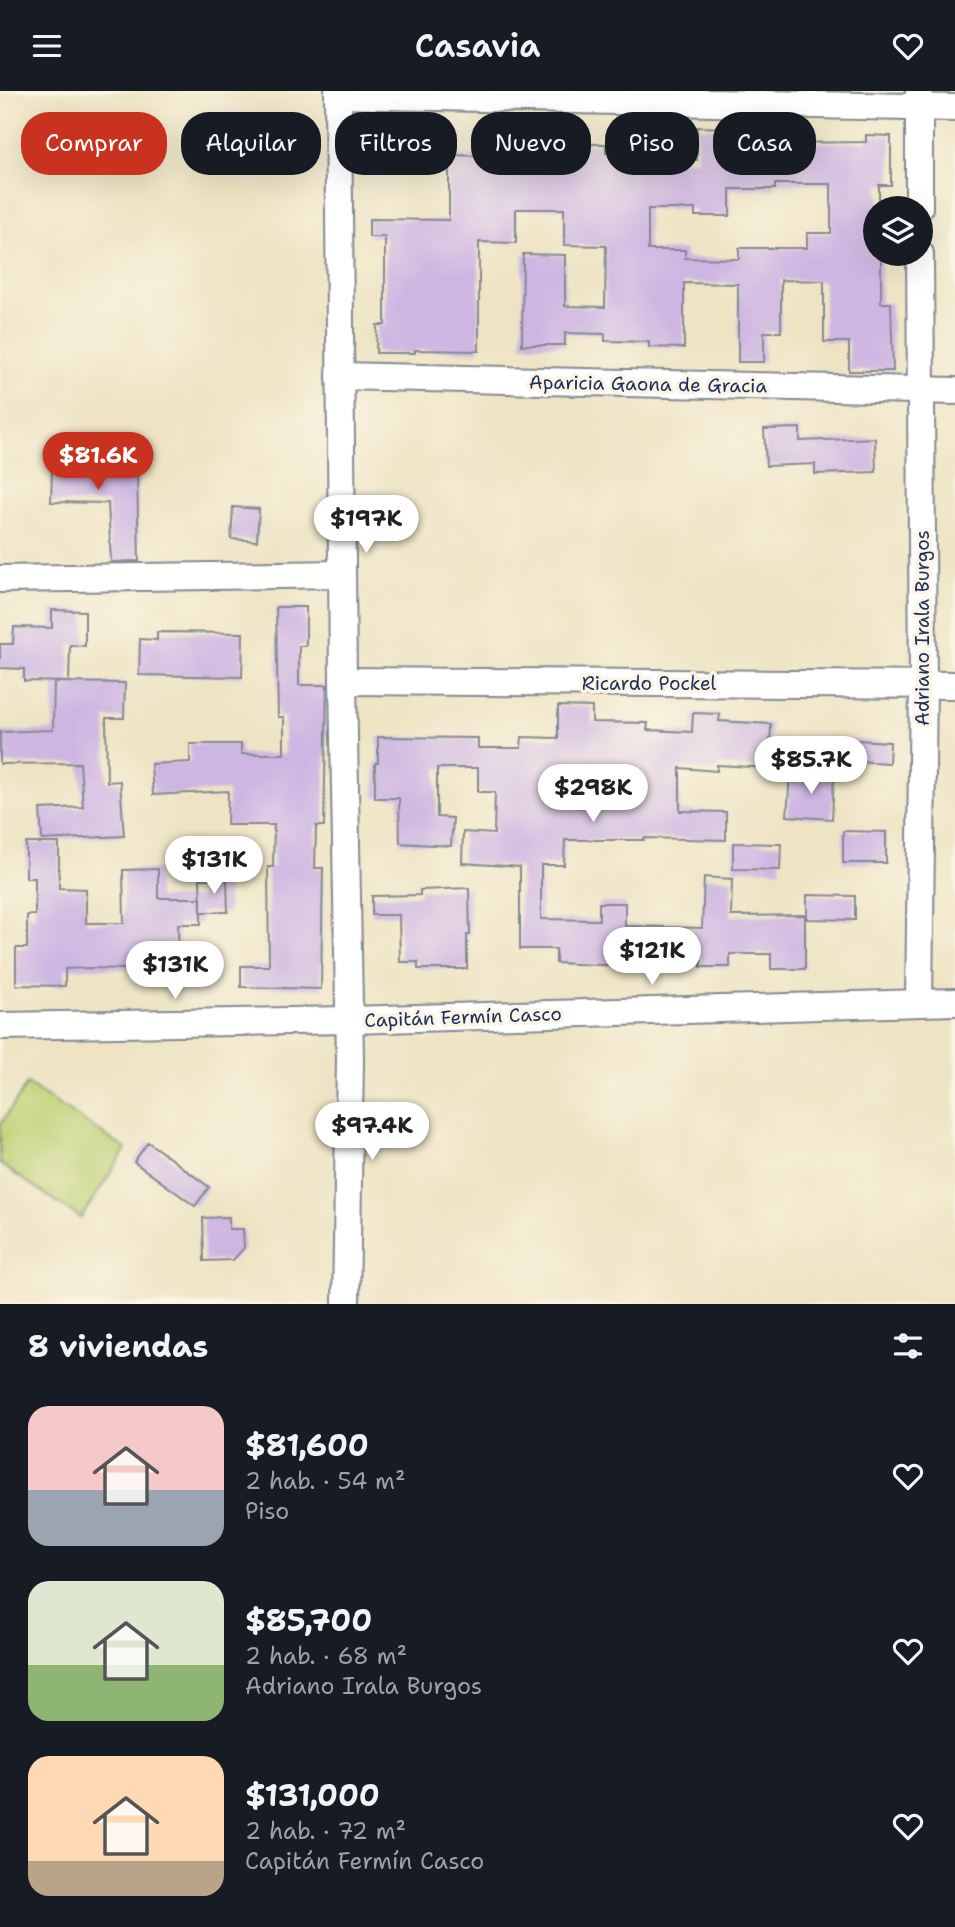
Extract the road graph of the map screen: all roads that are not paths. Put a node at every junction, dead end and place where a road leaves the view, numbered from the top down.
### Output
1 (338, 93) edge
2 (918, 99) edge
3 (955, 108) edge
4 (919, 196) edge
5 (920, 266) edge
6 (340, 376) junction
7 (921, 391) junction
8 (955, 391) edge
9 (342, 574) junction
10 (0, 579) edge
11 (343, 681) junction
12 (923, 685) junction
13 (955, 685) edge
14 (919, 1002) junction
15 (955, 1002) edge
16 (350, 1020) junction
17 (0, 1026) edge
18 (346, 1304) edge

1 - 2 street
1 - 6 street
2 - 3 street
2 - 4 street
5 - 7 street, Adriano Irala Burgos
6 - 7 street, Aparicia Gaona de Gracia
6 - 9 street
7 - 8 street, Aparicia Gaona de Gracia
7 - 12 street, Adriano Irala Burgos
9 - 10 street
9 - 11 street
11 - 12 street, Ricardo Pockel
11 - 16 street
12 - 13 street, Ricardo Pockel
12 - 14 street, Adriano Irala Burgos
14 - 15 street, Capitán Fermín Casco
14 - 16 street, Capitán Fermín Casco
16 - 17 street, Capitán Fermín Casco
16 - 18 street

